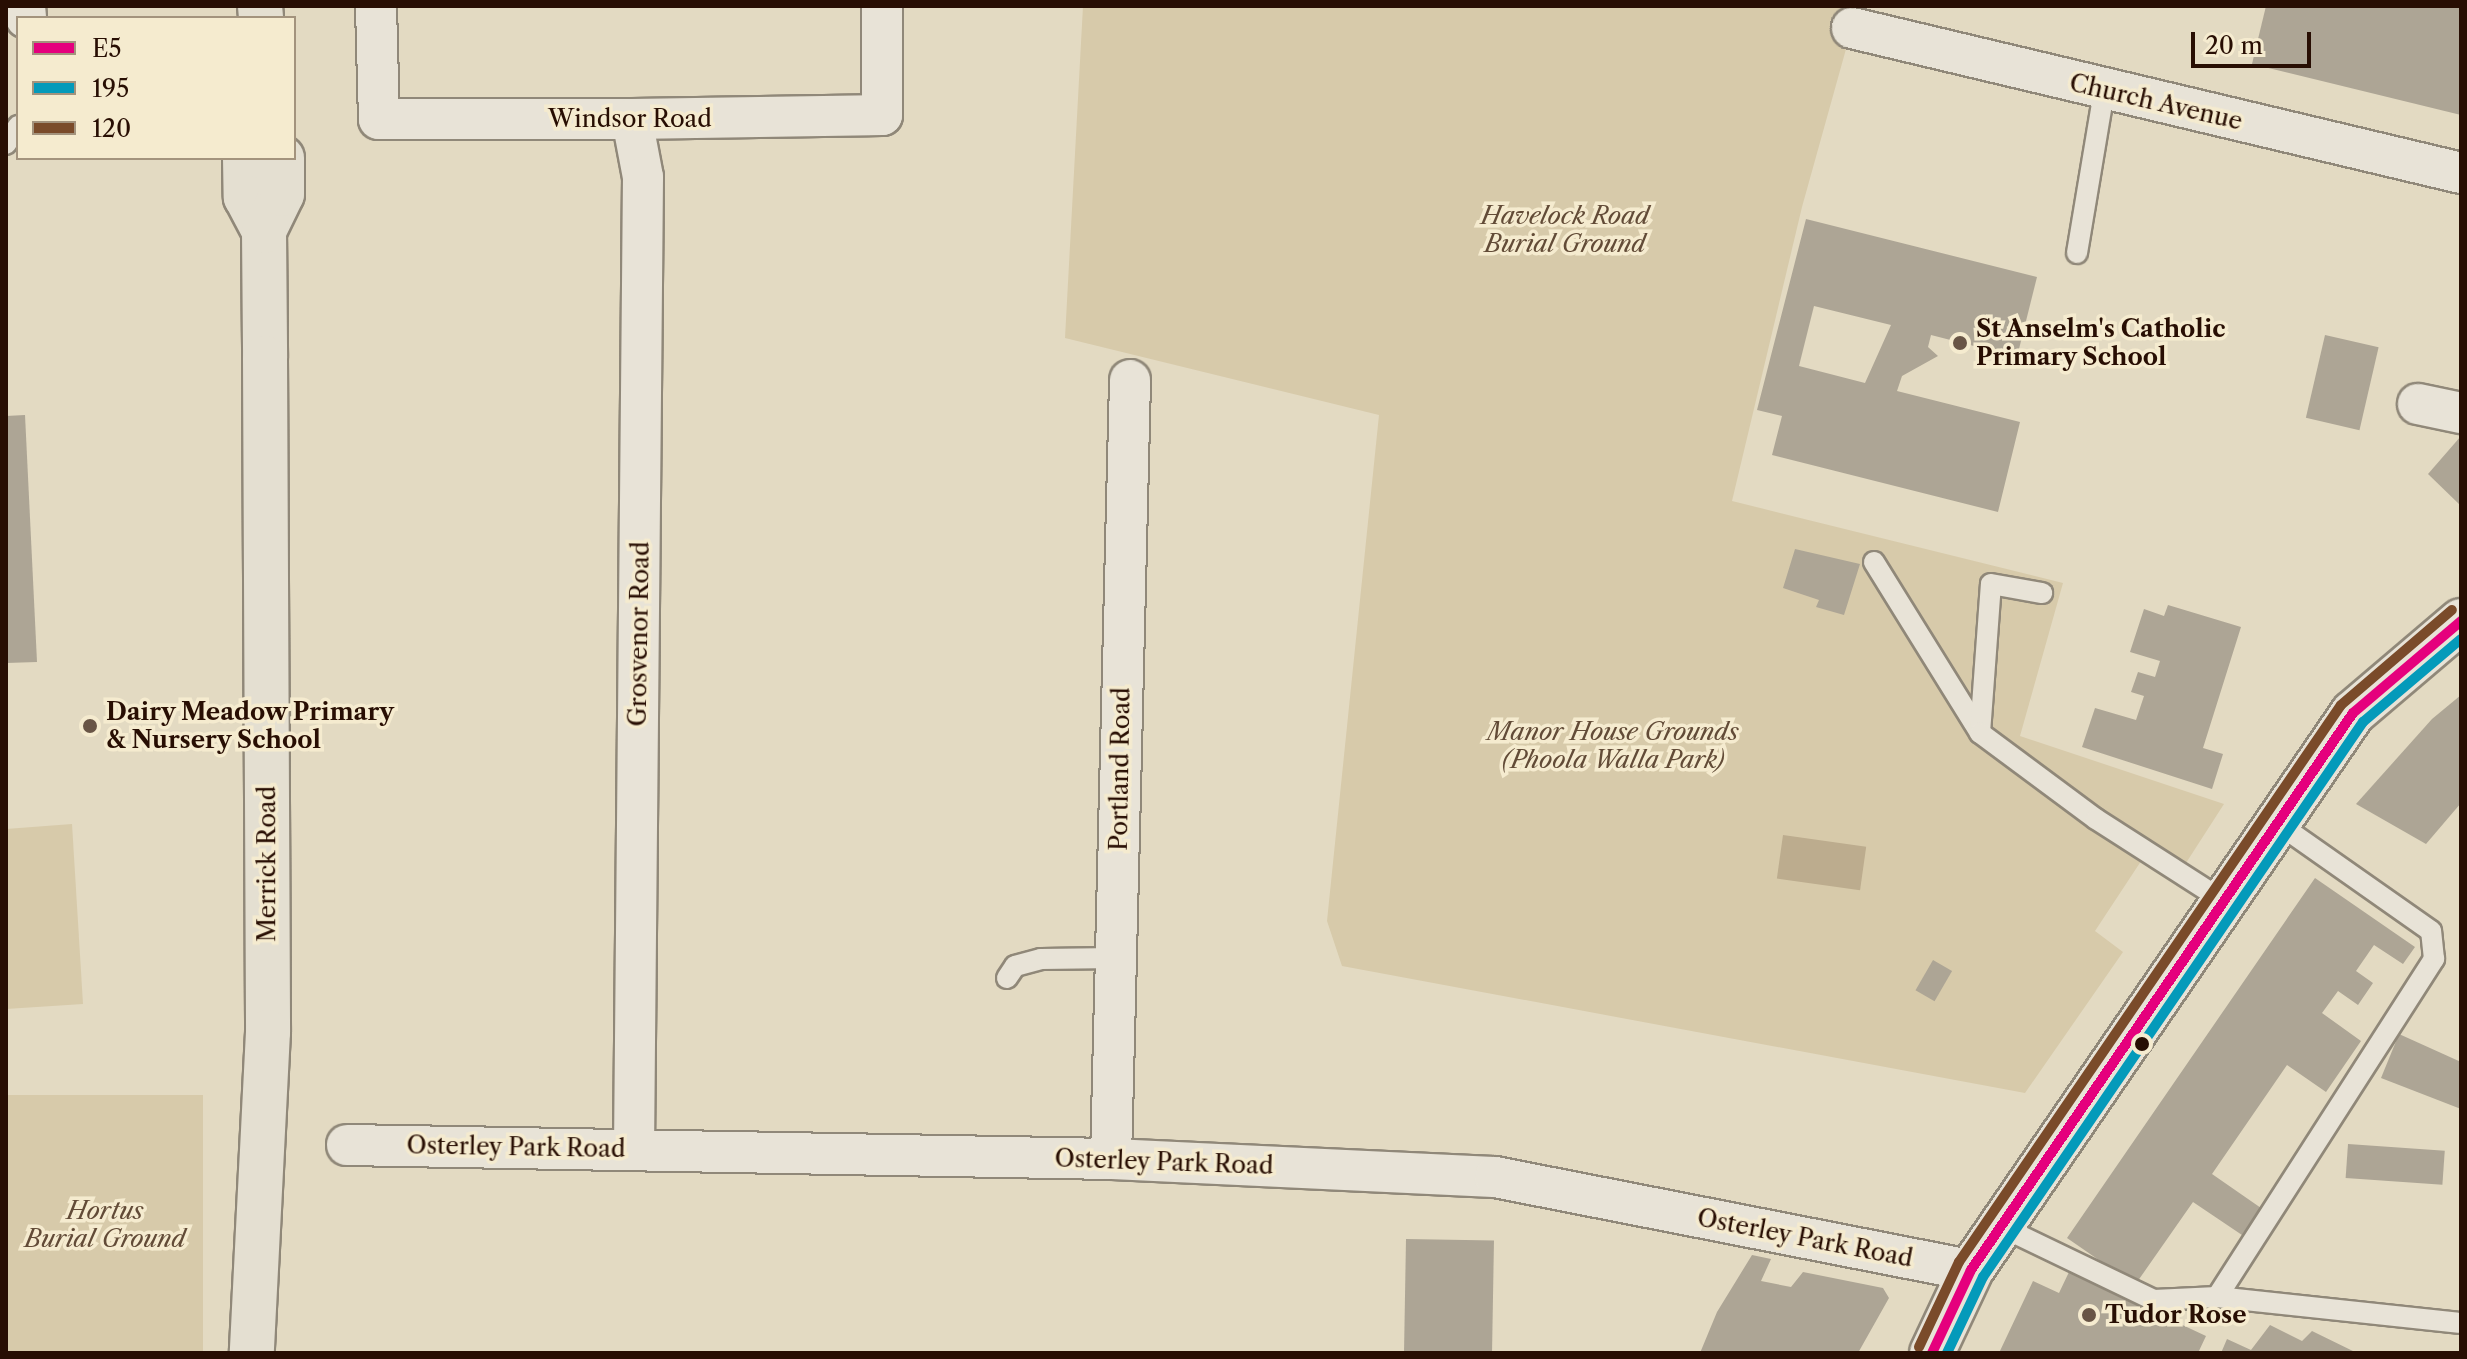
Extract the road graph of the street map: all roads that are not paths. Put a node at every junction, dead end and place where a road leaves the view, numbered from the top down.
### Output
1 (376, 6) edge
2 (882, 6) edge
3 (1852, 28) dead end
4 (2104, 91) junction
5 (632, 119) junction
6 (245, 160) edge
7 (282, 160) edge
8 (2461, 173) edge
9 (264, 231) junction
10 (2077, 253) dead end
11 (1130, 380) dead end
12 (2418, 404) dead end
13 (2461, 413) edge
14 (1874, 562) dead end
15 (2042, 593) dead end
16 (2461, 621) edge
17 (1980, 733) junction
18 (2276, 822) junction
19 (2222, 900) junction
20 (1116, 958) junction
21 (1007, 978) dead end
22 (347, 1145) dead end
23 (634, 1149) junction
24 (1111, 1159) junction
25 (2002, 1227) junction
26 (1971, 1270) junction
27 (2217, 1297) junction
28 (2459, 1323) dead end
29 (252, 1353) edge
30 (1932, 1353) edge

1 - 5 street, Windsor Road
2 - 5 street, Windsor Road
3 - 4 street, Church Avenue
4 - 8 street, Church Avenue
4 - 10 lane
5 - 23 street, Grosvenor Road
6 - 9 main road, Merrick Road
7 - 9 main road, Merrick Road
9 - 29 main road, Merrick Road
11 - 20 street, Portland Road
12 - 13 street
14 - 17 lane
15 - 17 lane
16 - 18 street
17 - 19 lane
18 - 19 street
18 - 27 lane
19 - 25 street
20 - 21 lane
20 - 24 street, Portland Road
22 - 23 street, Osterley Park Road
23 - 24 street, Osterley Park Road
24 - 26 street, Osterley Park Road
25 - 26 street
25 - 27 lane
26 - 30 street
27 - 28 lane

